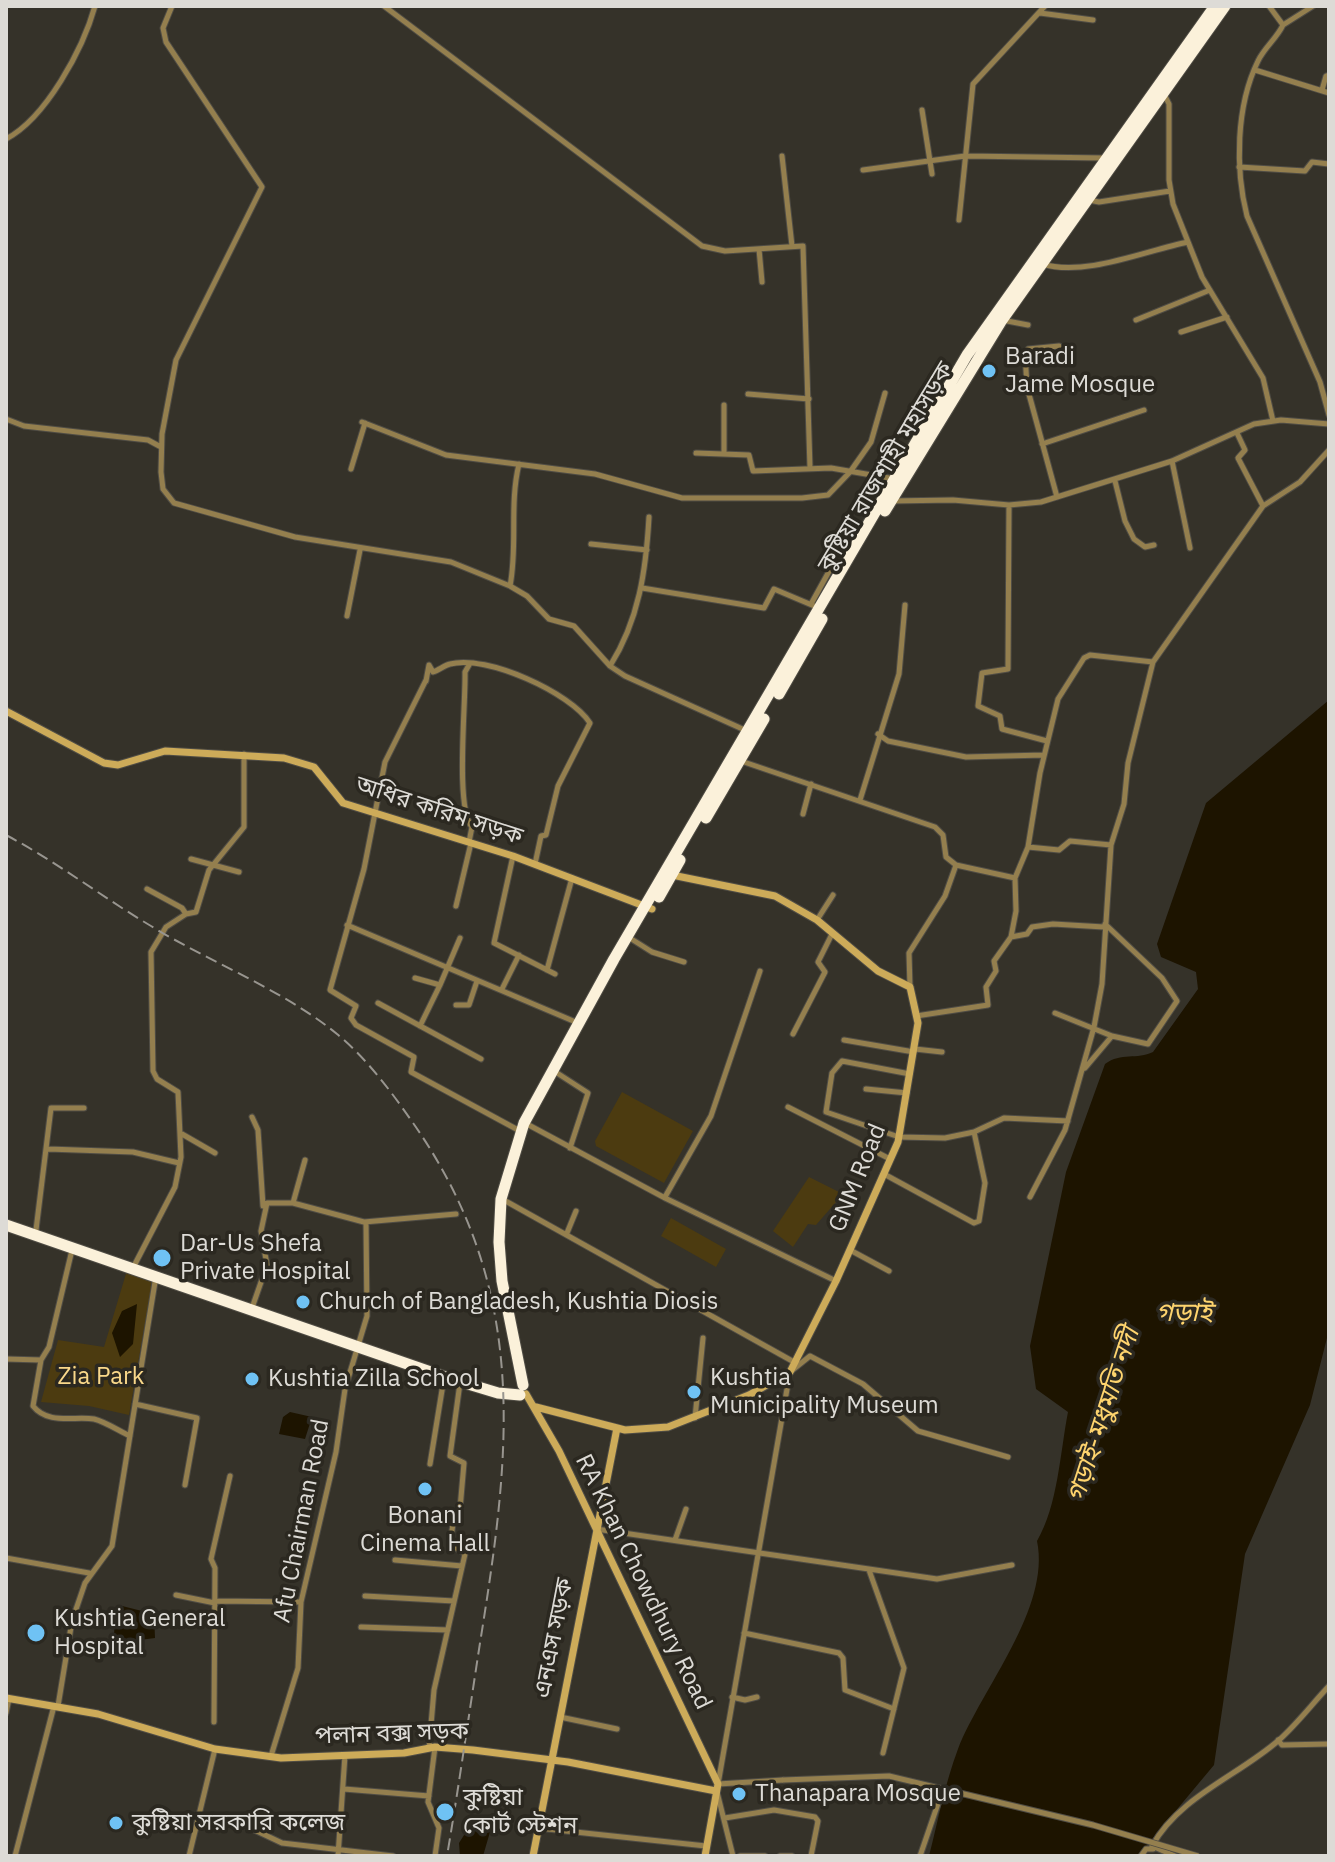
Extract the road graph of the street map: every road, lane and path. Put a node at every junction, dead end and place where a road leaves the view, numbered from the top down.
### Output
1 (95, 6) edge
2 (172, 6) edge
3 (384, 6) edge
4 (1045, 6) edge
5 (1215, 6) edge
6 (1225, 6) edge
7 (1269, 6) edge
8 (1313, 6) edge
9 (1039, 12) junction
10 (1093, 20) dead end
11 (1283, 25) junction
12 (1255, 70) junction
13 (1329, 75) edge
14 (1322, 90) junction
15 (1164, 93) junction
16 (1329, 93) edge
17 (922, 110) dead end
18 (6, 139) edge
19 (782, 156) dead end
20 (965, 156) junction
21 (930, 159) junction
22 (1105, 159) junction
23 (1329, 164) edge
24 (1239, 167) junction
25 (863, 170) dead end
26 (932, 174) dead end
27 (1096, 178) junction
28 (1170, 191) junction
29 (1086, 198) junction
30 (959, 220) dead end
31 (1188, 242) junction
32 (792, 246) junction
33 (759, 249) junction
34 (1041, 264) junction
35 (762, 282) dead end
36 (1210, 290) junction
37 (1227, 317) junction
38 (1136, 320) dead end
39 (995, 324) junction
40 (1028, 325) dead end
41 (1181, 332) dead end
42 (1059, 346) dead end
43 (885, 393) dead end
44 (748, 394) dead end
45 (809, 399) junction
46 (724, 405) dead end
47 (1144, 410) dead end
48 (1329, 415) edge
49 (6, 419) edge
50 (1273, 421) junction
51 (1329, 424) edge
52 (1237, 433) junction
53 (1042, 444) junction
54 (162, 448) junction
55 (1329, 450) edge
56 (696, 453) dead end
57 (724, 453) junction
58 (912, 458) junction
59 (1172, 461) junction
60 (519, 464) junction
61 (810, 468) junction
62 (351, 469) dead end
63 (850, 472) junction
64 (895, 479) junction
65 (1115, 481) junction
66 (1057, 497) junction
67 (890, 501) junction
68 (1009, 505) junction
69 (1263, 506) junction
70 (649, 517) dead end
71 (591, 544) dead end
72 (862, 544) junction
73 (1154, 545) dead end
74 (1190, 548) dead end
75 (360, 550) junction
76 (647, 550) junction
77 (832, 566) dead end
78 (510, 586) junction
79 (642, 588) junction
80 (905, 605) dead end
81 (815, 606) junction
82 (347, 616) dead end
83 (806, 639) junction
84 (1153, 662) junction
85 (469, 665) junction
86 (610, 666) junction
87 (6, 711) edge
88 (748, 731) junction
89 (878, 734) junction
90 (1047, 741) junction
91 (244, 753) junction
92 (742, 753) junction
93 (1044, 755) junction
94 (811, 784) junction
95 (860, 800) junction
96 (376, 812) junction
97 (803, 814) dead end
98 (470, 843) junction
99 (1111, 845) junction
100 (1028, 847) junction
101 (513, 856) junction
102 (191, 859) dead end
103 (213, 864) junction
104 (535, 864) junction
105 (956, 865) junction
106 (239, 872) dead end
107 (672, 875) junction
108 (572, 877) junction
109 (1015, 878) junction
110 (147, 889) dead end
111 (833, 895) dead end
112 (456, 906) dead end
113 (649, 907) junction
114 (186, 914) junction
115 (817, 920) junction
116 (347, 925) junction
117 (1104, 925) junction
118 (832, 934) junction
119 (1011, 937) junction
120 (460, 938) dead end
121 (633, 940) junction
122 (519, 955) junction
123 (684, 962) dead end
124 (613, 967) junction
125 (448, 970) junction
126 (547, 970) junction
127 (760, 971) dead end
128 (555, 974) dead end
129 (415, 978) dead end
130 (477, 981) junction
131 (440, 985) junction
132 (910, 987) junction
133 (502, 989) junction
134 (378, 1003) dead end
135 (456, 1005) dead end
136 (1055, 1013) dead end
137 (916, 1016) junction
138 (581, 1024) junction
139 (420, 1026) junction
140 (1094, 1027) junction
141 (793, 1034) dead end
142 (1112, 1036) junction
143 (844, 1040) dead end
144 (915, 1051) junction
145 (942, 1052) dead end
146 (481, 1059) dead end
147 (1083, 1069) junction
148 (553, 1071) junction
149 (911, 1074) junction
150 (866, 1089) dead end
151 (908, 1093) junction
152 (788, 1107) dead end
153 (84, 1108) dead end
154 (252, 1117) dead end
155 (1068, 1121) junction
156 (522, 1127) junction
157 (975, 1131) junction
158 (181, 1134) junction
159 (899, 1137) junction
160 (570, 1148) junction
161 (48, 1149) junction
162 (215, 1153) dead end
163 (305, 1160) dead end
164 (890, 1160) junction
165 (179, 1163) junction
166 (884, 1174) junction
167 (1030, 1197) dead end
168 (665, 1198) junction
169 (501, 1199) junction
170 (293, 1203) junction
171 (263, 1207) junction
172 (576, 1211) dead end
173 (456, 1214) dead end
174 (6, 1222) edge
175 (366, 1222) junction
176 (36, 1230) junction
177 (567, 1233) junction
178 (73, 1245) junction
179 (850, 1250) junction
180 (119, 1260) junction
181 (135, 1264) junction
182 (889, 1271) dead end
183 (156, 1273) junction
184 (836, 1281) junction
185 (211, 1292) junction
186 (253, 1305) junction
187 (703, 1338) dead end
188 (358, 1343) junction
189 (6, 1359) edge
190 (41, 1360) junction
191 (794, 1362) junction
192 (424, 1366) junction
193 (790, 1372) junction
194 (445, 1377) junction
195 (460, 1382) junction
196 (476, 1383) junction
197 (521, 1391) junction
198 (135, 1404) junction
199 (536, 1407) junction
200 (695, 1419) junction
201 (617, 1428) junction
202 (130, 1436) junction
203 (1008, 1457) dead end
204 (430, 1464) dead end
205 (230, 1476) dead end
206 (185, 1485) dead end
207 (686, 1509) dead end
208 (596, 1529) junction
209 (675, 1540) junction
210 (758, 1554) junction
211 (6, 1558) edge
212 (395, 1560) dead end
213 (1012, 1565) dead end
214 (462, 1566) junction
215 (868, 1569) junction
216 (89, 1573) junction
217 (176, 1595) dead end
218 (365, 1596) dead end
219 (454, 1601) junction
220 (215, 1602) junction
221 (301, 1602) junction
222 (361, 1627) dead end
223 (448, 1630) junction
224 (744, 1633) junction
225 (1329, 1686) edge
226 (732, 1697) junction
227 (757, 1697) dead end
228 (7, 1698) edge
229 (56, 1706) junction
230 (894, 1709) junction
231 (6, 1713) edge
232 (559, 1717) junction
233 (214, 1722) dead end
234 (617, 1729) dead end
235 (1278, 1740) junction
236 (1329, 1744) edge
237 (432, 1748) junction
238 (215, 1749) junction
239 (883, 1753) dead end
240 (345, 1755) junction
241 (271, 1756) junction
242 (551, 1760) junction
243 (717, 1787) junction
244 (344, 1789) junction
245 (942, 1792) dead end
246 (429, 1796) junction
247 (227, 1817) dead end
248 (725, 1818) junction
249 (538, 1828) junction
250 (706, 1846) junction
251 (1153, 1849) junction
252 (339, 1853) edge
253 (15, 1856) edge
254 (189, 1856) edge
255 (393, 1856) edge
256 (435, 1856) edge
257 (533, 1856) edge
258 (705, 1856) edge
259 (733, 1856) edge
260 (740, 1856) edge
261 (765, 1856) edge
262 (780, 1856) edge
263 (792, 1856) edge
264 (811, 1856) edge
265 (920, 1856) edge
266 (1141, 1856) edge
267 (1175, 1856) edge
268 (1198, 1856) edge

1 - 18 street
2 - 54 street
3 - 33 street
4 - 9 street
5 - 22 highway, কুষ্টিয়া রাজশাহী মহাসড়ক
6 - 15 highway, কুষ্টিয়া রাজশাহী মহাসড়ক
7 - 11 street
8 - 11 street
9 - 10 street
9 - 20 street
11 - 12 street
12 - 14 street
12 - 24 street
13 - 14 street
14 - 16 street
15 - 27 highway, কুষ্টিয়া রাজশাহী মহাসড়ক
15 - 28 street
17 - 21 street
19 - 32 street
20 - 21 street
20 - 22 street
20 - 30 street
21 - 25 street
21 - 26 street
22 - 27 highway, কুষ্টিয়া রাজশাহী মহাসড়ক
23 - 24 street
24 - 48 street
27 - 29 highway, কুষ্টিয়া রাজশাহী মহাসড়ক
27 - 39 highway, কুষ্টিয়া রাজশাহী মহাসড়ক
28 - 29 street
28 - 31 street
29 - 34 highway, কুষ্টিয়া রাজশাহী মহাসড়ক
31 - 34 street
31 - 36 street
32 - 33 street
32 - 45 street
33 - 35 street
34 - 39 highway, কুষ্টিয়া রাজশাহী মহাসড়ক
36 - 37 street
36 - 38 street
37 - 41 street
37 - 50 street
39 - 40 street
39 - 58 highway, কুষ্টিয়া রাজশাহী মহাসড়ক
42 - 53 street
43 - 63 street
44 - 45 street
45 - 61 street
46 - 57 street
47 - 53 street
49 - 54 street
50 - 51 street
50 - 52 street
52 - 59 street
52 - 69 street
53 - 66 street
54 - 75 street
55 - 69 street
56 - 57 street
57 - 61 street
58 - 64 highway, কুষ্টিয়া রাজশাহী মহাসড়ক
58 - 67 highway, কুষ্টিয়া রাজশাহী মহাসড়ক
59 - 65 street
59 - 74 street
60 - 62 street
60 - 63 street
60 - 78 street
61 - 63 street
63 - 64 street
64 - 72 highway, কুষ্টিয়া রাজশাহী মহাসড়ক
65 - 66 street
65 - 73 street
66 - 68 street
67 - 68 street
67 - 72 highway, কুষ্টিয়া রাজশাহী মহাসড়ক
68 - 90 street
69 - 84 street
70 - 76 street
71 - 76 street
72 - 81 highway, কুষ্টিয়া রাজশাহী মহাসড়ক
72 - 83 highway, কুষ্টিয়া রাজশাহী মহাসড়ক
75 - 78 street
75 - 82 street
76 - 79 street
77 - 81 street
78 - 86 street
79 - 81 street
79 - 86 street
80 - 89 street
81 - 83 highway, কুষ্টিয়া রাজশাহী মহাসড়ক
83 - 88 highway, কুষ্টিয়া রাজশাহী মহাসড়ক
83 - 92 highway, কুষ্টিয়া রাজশাহী মহাসড়ক
84 - 90 street
84 - 99 street
85 - 96 street
85 - 98 street
85 - 104 street
86 - 88 street
87 - 91 main road, অধির করিম সড়ক
88 - 92 highway, কুষ্টিয়া রাজশাহী মহাসড়ক
89 - 93 street
89 - 95 street
90 - 93 street
91 - 96 main road, অধির করিম সড়ক
91 - 103 street
92 - 94 street
92 - 107 highway, কুষ্টিয়া রাজশাহী মহাসড়ক
92 - 113 highway, কুষ্টিয়া রাজশাহী মহাসড়ক
93 - 100 street
94 - 95 street
94 - 97 street
95 - 105 street
96 - 98 main road, অধির করিম সড়ক
96 - 116 street
98 - 101 main road, অধির করিম সড়ক
98 - 112 street
99 - 100 street
99 - 117 street
100 - 109 street
101 - 104 main road, অধির করিম সড়ক
101 - 122 street
102 - 103 street
103 - 106 street
103 - 114 street
104 - 108 main road, অধির করিম সড়ক
105 - 109 street
105 - 132 street
107 - 113 highway, কুষ্টিয়া রাজশাহী মহাসড়ক
107 - 115 main road
108 - 113 main road, অধির করিম সড়ক
108 - 126 street
109 - 119 street
110 - 114 street
111 - 115 street
113 - 121 highway, কুষ্টিয়া রাজশাহী মহাসড়ক
113 - 124 highway, কুষ্টিয়া রাজশাহী মহাসড়ক
114 - 158 street
115 - 118 main road
116 - 125 street
116 - 156 street
117 - 119 street
117 - 140 street
117 - 142 street
118 - 132 main road
118 - 141 street
119 - 137 street
120 - 125 street
121 - 123 street
121 - 124 highway, কুষ্টিয়া রাজশাহী মহাসড়ক
122 - 126 street
122 - 133 street
124 - 138 highway, কুষ্টিয়া রাজশাহী মহাসড়ক
125 - 130 street
125 - 131 street
126 - 128 street
127 - 168 street
129 - 131 street
130 - 133 street
130 - 135 street
131 - 139 street
132 - 137 main road, GNM Road
133 - 138 street
134 - 139 street
136 - 140 street
137 - 144 main road, GNM Road
138 - 148 highway, কুষ্টিয়া রাজশাহী মহাসড়ক
139 - 146 street
140 - 142 street
140 - 147 street
142 - 147 street
143 - 144 street
144 - 145 street
144 - 149 main road, GNM Road
147 - 155 street
148 - 156 highway, কুষ্টিয়া রাজশাহী মহাসড়ক
148 - 160 street
149 - 151 main road, GNM Road
149 - 159 street
150 - 151 street
151 - 159 main road, GNM Road
152 - 164 street
153 - 161 street
154 - 171 street
155 - 157 street
155 - 167 street
156 - 160 street
156 - 169 highway, কুষ্টিয়া রাজশাহী মহাসড়ক
157 - 159 street
157 - 166 street
158 - 162 street
158 - 165 street
159 - 164 main road, GNM Road
160 - 168 street
161 - 165 street
161 - 176 street
163 - 170 street
164 - 166 main road, GNM Road
165 - 181 street
166 - 179 main road, GNM Road
168 - 184 street
169 - 177 street
169 - 197 highway, কুষ্টিয়া রাজশাহী মহাসড়ক
170 - 171 street
170 - 175 street
171 - 186 street
172 - 177 street
173 - 175 street
174 - 176 highway
174 - 178 highway
175 - 188 street, Afu Chairman Road
176 - 178 highway
177 - 191 street
178 - 180 highway
178 - 190 street
179 - 182 street
179 - 184 main road, GNM Road
180 - 181 highway
180 - 183 highway
181 - 183 highway
183 - 185 highway
183 - 198 street
184 - 191 main road, GNM Road
185 - 186 highway
185 - 188 highway
186 - 188 highway
187 - 200 street
188 - 192 highway
188 - 221 street, Afu Chairman Road
189 - 190 street
190 - 202 street
191 - 193 main road, GNM Road
192 - 194 highway
192 - 196 highway
193 - 200 main road
193 - 203 street
193 - 210 street
194 - 195 highway
194 - 204 street
195 - 196 highway
195 - 214 street
196 - 197 highway
197 - 199 main road, RA Khan Chowdhury Road
198 - 202 street
198 - 206 street
199 - 201 main road
199 - 208 main road, RA Khan Chowdhury Road
200 - 201 main road
201 - 208 main road, এনএস সড়ক
202 - 216 street
205 - 220 street
207 - 209 street
208 - 209 street
208 - 232 main road, এনএস সড়ক
208 - 243 main road, RA Khan Chowdhury Road
209 - 210 street
210 - 215 street
210 - 224 street
211 - 216 street
212 - 214 street
213 - 215 street
214 - 219 street
215 - 230 street
216 - 229 street
217 - 220 street
218 - 219 street
219 - 223 street
220 - 221 street
220 - 233 street
221 - 241 street, Afu Chairman Road
222 - 223 street
223 - 237 street
224 - 226 street
224 - 230 street
225 - 235 street
226 - 227 street
226 - 243 street
228 - 229 main road, পলান বক্স সড়ক
228 - 231 street
229 - 238 main road, পলান বক্স সড়ক
229 - 253 street
230 - 239 street
232 - 234 street
232 - 242 main road, এনএস সড়ক
235 - 236 street
235 - 251 street
237 - 240 main road, পলান বক্স সড়ক
237 - 242 main road, পলান বক্স সড়ক
237 - 246 street
238 - 241 main road, পলান বক্স সড়ক
238 - 254 street
240 - 241 main road, পলান বক্স সড়ক
240 - 244 street
242 - 243 main road, পলান বক্স সড়ক
242 - 249 main road, এনএস সড়ক
243 - 248 street
243 - 250 main road
243 - 268 street, bridge
244 - 246 street
244 - 252 street
245 - 265 street
246 - 256 street
247 - 252 street
248 - 259 street
248 - 264 street
249 - 250 street
249 - 257 main road, এনএস সড়ক
250 - 258 main road
251 - 266 street
251 - 267 street
252 - 255 street
260 - 261 street
262 - 263 street

